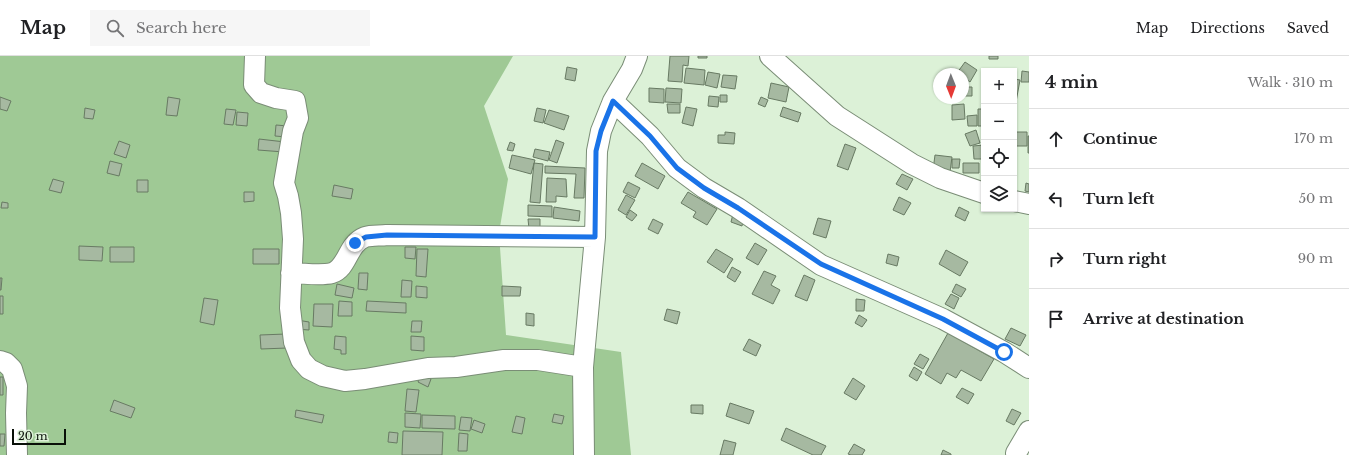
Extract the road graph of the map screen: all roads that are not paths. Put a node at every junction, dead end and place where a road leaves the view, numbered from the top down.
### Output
1 (255, 56) edge
2 (637, 56) edge
3 (770, 56) edge
4 (613, 101) junction
5 (981, 192) edge
6 (1017, 202) edge
7 (1029, 204) edge
8 (595, 237) junction
9 (291, 273) junction
10 (0, 361) edge
11 (583, 367) junction
12 (1029, 368) edge
13 (1029, 431) edge
14 (1016, 454) edge
15 (17, 455) edge
16 (584, 455) edge

1 - 9 street
2 - 4 street
3 - 5 street
4 - 8 street
4 - 12 street
6 - 7 street
8 - 9 street
8 - 11 street
9 - 11 street
10 - 15 street
11 - 16 street
13 - 14 street

